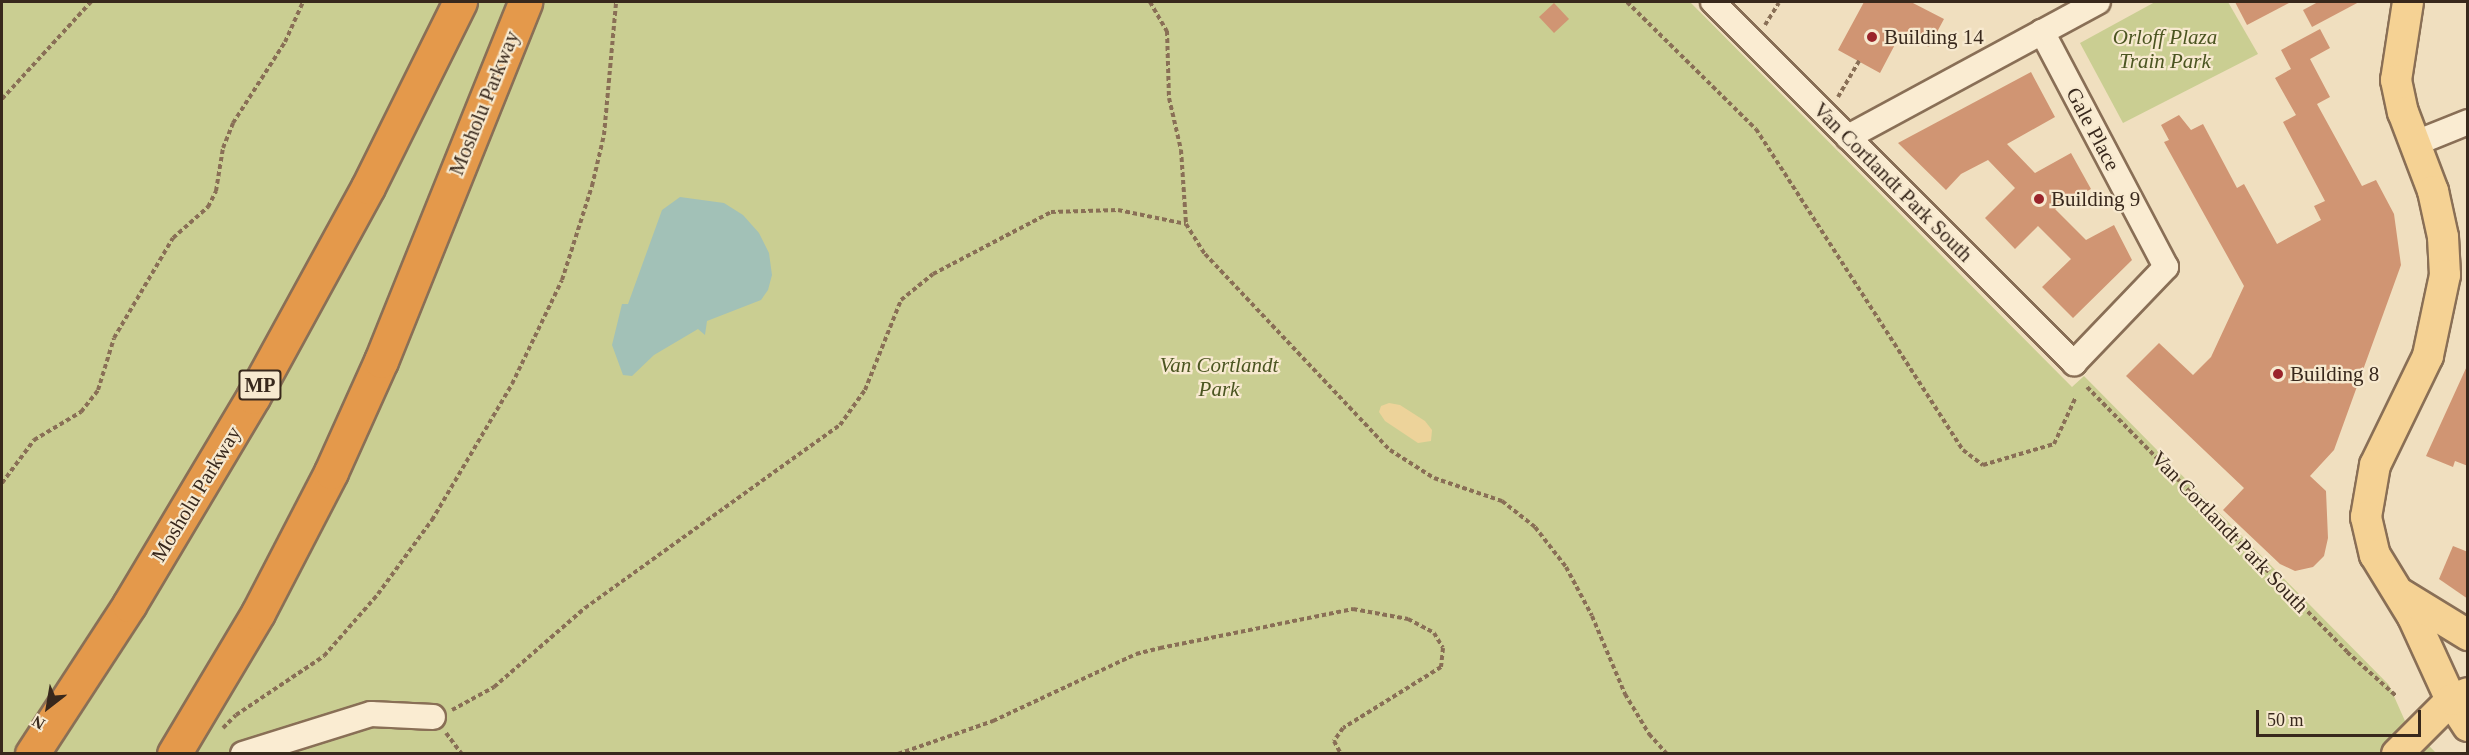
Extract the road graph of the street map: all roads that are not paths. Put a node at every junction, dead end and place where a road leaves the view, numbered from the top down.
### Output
1 (460, 2) edge
2 (525, 2) edge
3 (1713, 2) edge
4 (2098, 2) edge
5 (2408, 2) edge
6 (2042, 32) junction
7 (2468, 122) edge
8 (1848, 137) junction
9 (2416, 143) junction
10 (2074, 363) joint
11 (2396, 591) junction
12 (2468, 635) edge
13 (2459, 697) edge
14 (433, 717) road end
15 (2468, 726) edge
16 (32, 753) edge
17 (174, 753) edge
18 (243, 753) edge
19 (2397, 753) edge

1 - 16 highway, Mosholu Parkway / MP
2 - 17 highway, Mosholu Parkway
3 - 8 street, Van Cortlandt Park South
4 - 6 street
5 - 9 main road
6 - 8 street
6 - 10 street, Gale Place
7 - 9 street
8 - 10 street, Van Cortlandt Park South
9 - 11 main road
11 - 12 main road
11 - 13 main road
13 - 15 main road
13 - 19 main road
14 - 18 street

